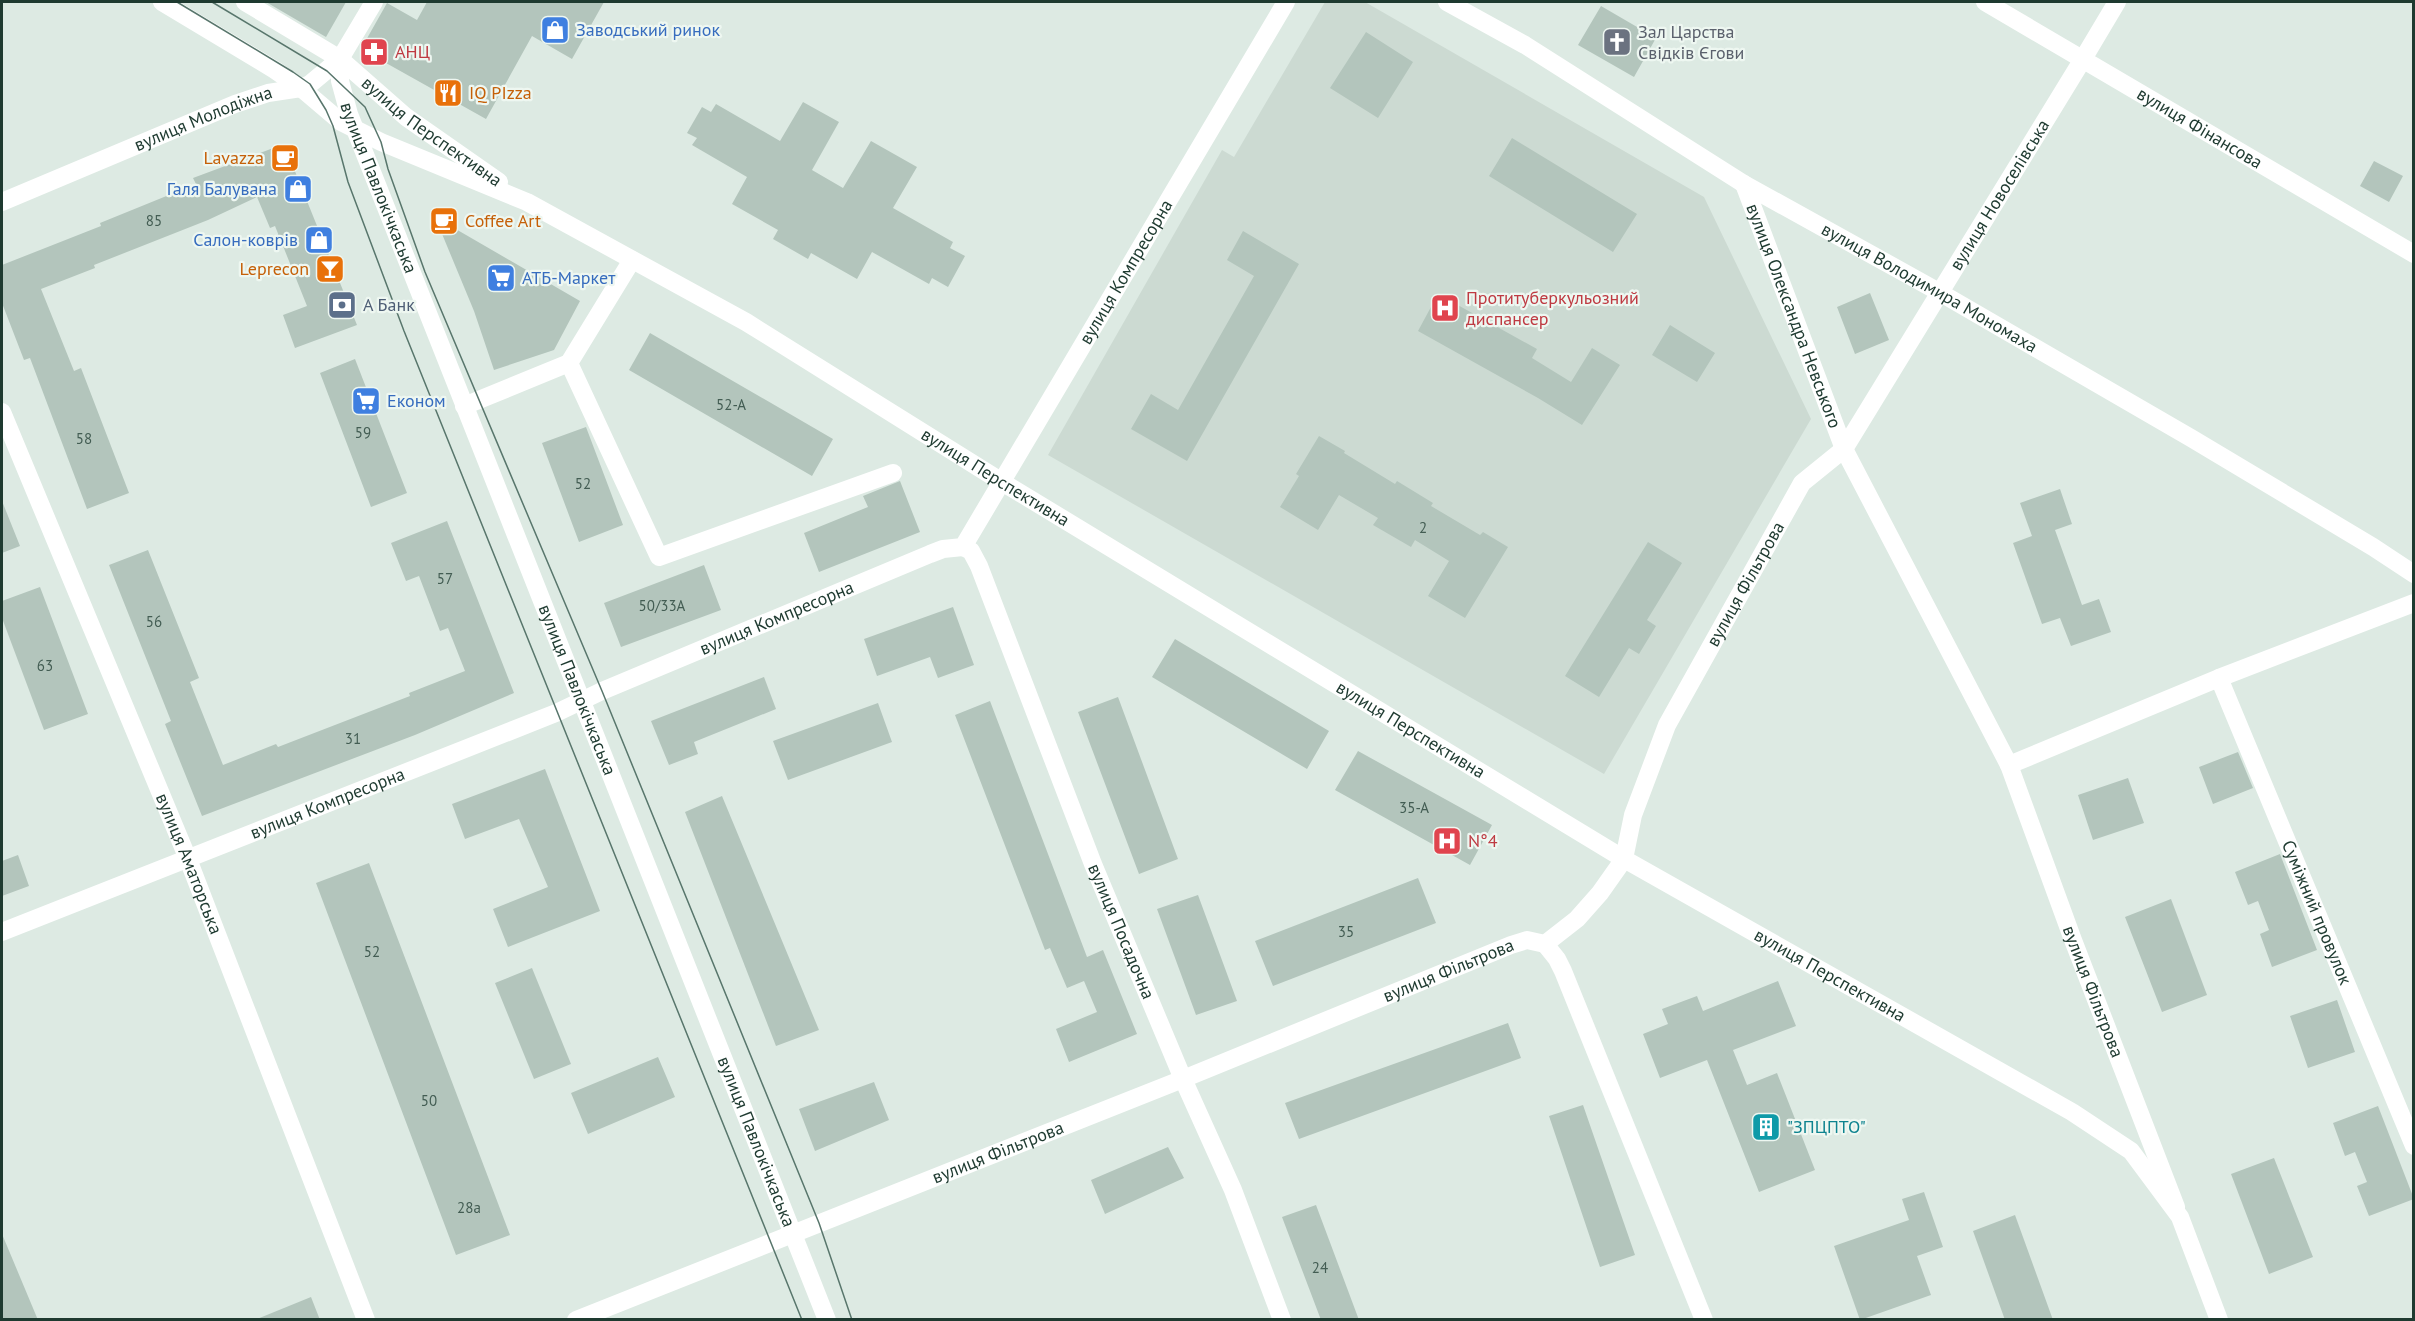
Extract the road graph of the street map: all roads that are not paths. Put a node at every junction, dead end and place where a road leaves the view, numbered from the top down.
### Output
1 (162, 2) edge
2 (245, 2) edge
3 (374, 2) edge
4 (1286, 2) edge
5 (1446, 2) edge
6 (1985, 2) edge
7 (2117, 2) edge
8 (340, 59) junction
9 (2083, 59) junction
10 (301, 88) junction
11 (357, 131) junction
12 (1744, 184) junction
13 (2, 202) edge
14 (528, 202) junction
15 (2414, 254) edge
16 (632, 260) junction
17 (1939, 292) junction
18 (569, 363) junction
19 (464, 406) junction
20 (2, 412) edge
21 (1844, 448) junction
22 (893, 473) dead end
23 (1002, 482) junction
24 (963, 547) junction
25 (2414, 574) edge
26 (2414, 603) edge
27 (2219, 678) junction
28 (582, 702) junction
29 (2009, 765) junction
30 (188, 859) junction
31 (1624, 859) junction
32 (2, 932) edge
33 (1545, 944) junction
34 (1183, 1080) junction
35 (2414, 1146) edge
36 (2180, 1218) junction
37 (793, 1234) junction
38 (366, 1320) edge
39 (576, 1320) edge
40 (827, 1320) edge
41 (1282, 1320) edge
42 (1704, 1320) edge
43 (2219, 1320) edge

1 - 10 street, вулиця Перспективна
2 - 8 street, вулиця Перспективна
3 - 8 street, вулиця Молодіжна
4 - 23 street, вулиця Компресорна
5 - 12 street, вулиця Володимира Мономаха
6 - 9 street, вулиця Фінансова
7 - 9 street, вулиця Новоселівська
8 - 10 street, вулиця Молодіжна
8 - 11 street, вулиця Павлокічкаська
8 - 14 street, вулиця Перспективна
9 - 15 street, вулиця Фінансова
9 - 17 street, вулиця Новоселівська
10 - 11 street, вулиця Перспективна
10 - 13 street, вулиця Молодіжна
11 - 14 street, вулиця Перспективна
11 - 19 street, вулиця Павлокічкаська
12 - 17 street, вулиця Володимира Мономаха
12 - 21 street, вулиця Олександра Невського
14 - 16 street, вулиця Перспективна
16 - 18 street
16 - 23 street, вулиця Перспективна
17 - 21 street, вулиця Новоселівська
17 - 25 street, вулиця Володимира Мономаха
18 - 19 street
18 - 22 street
19 - 28 street, вулиця Павлокічкаська
20 - 30 street, вулиця Аматорська
21 - 29 street, вулиця Фільтрова
21 - 31 street, вулиця Фільтрова
23 - 24 street, вулиця Компресорна
23 - 31 street, вулиця Перспективна
24 - 28 street, вулиця Компресорна
24 - 34 street, вулиця Посадочна
26 - 27 street
27 - 29 street
27 - 35 street, Суміжний провулок
28 - 30 street, вулиця Компресорна
28 - 37 street, вулиця Павлокічкаська
29 - 36 street, вулиця Фільтрова
30 - 32 street, вулиця Компресорна
30 - 38 street, вулиця Аматорська
31 - 33 street, вулиця Фільтрова
31 - 36 street, вулиця Перспективна
33 - 34 street, вулиця Фільтрова
33 - 42 street
34 - 37 street, вулиця Фільтрова
34 - 41 street, вулиця Посадочна
36 - 43 street, вулиця Перспективна
37 - 39 street, вулиця Фільтрова
37 - 40 street, вулиця Павлокічкаська

